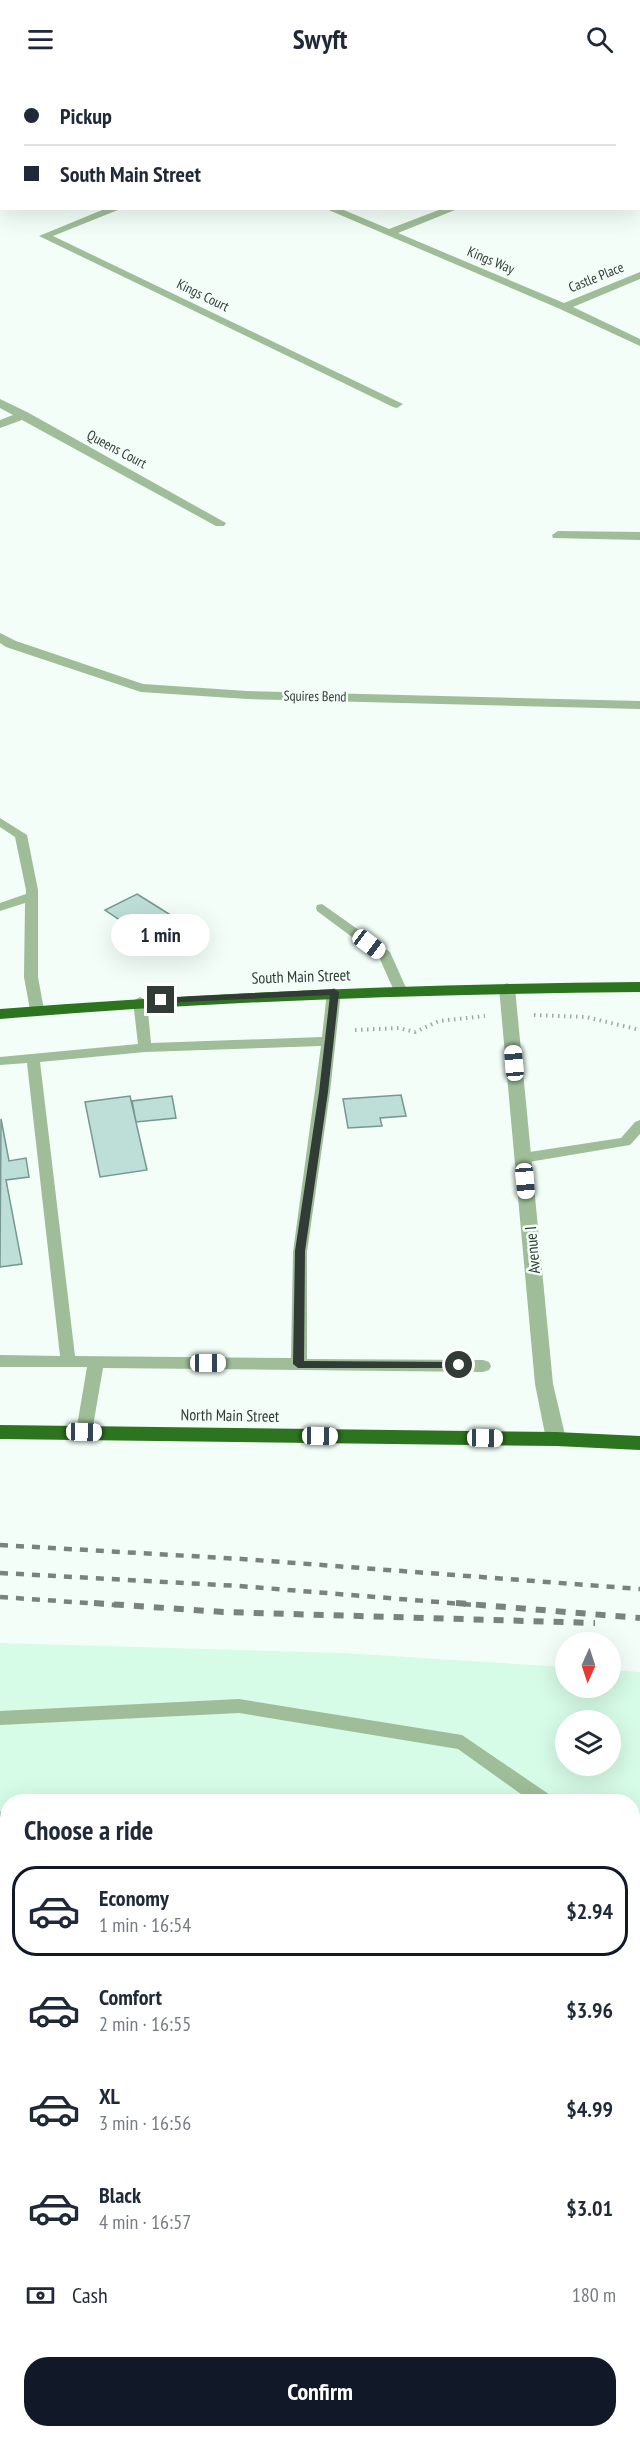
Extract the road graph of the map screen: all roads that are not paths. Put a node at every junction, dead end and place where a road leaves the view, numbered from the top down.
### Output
1 (113, 210) edge
2 (334, 210) edge
3 (450, 210) edge
4 (388, 233) junction
5 (640, 275) edge
6 (564, 307) junction
7 (640, 343) edge
8 (0, 403) edge
9 (397, 404) dead end
10 (23, 415) junction
11 (0, 424) edge
12 (220, 522) dead end
13 (558, 535) dead end
14 (640, 536) edge
15 (0, 638) edge
16 (640, 705) edge
17 (0, 822) edge
18 (32, 896) junction
19 (0, 907) edge
20 (322, 908) dead end
21 (640, 987) edge
22 (507, 988) junction
23 (400, 990) junction
24 (334, 992) junction
25 (140, 1001) junction
26 (37, 1010) junction
27 (0, 1014) edge
28 (328, 1041) junction
29 (145, 1048) junction
30 (33, 1058) junction
31 (0, 1061) edge
32 (640, 1125) edge
33 (523, 1158) junction
34 (0, 1361) edge
35 (68, 1362) junction
36 (96, 1362) junction
37 (298, 1364) junction
38 (483, 1366) dead end
39 (0, 1432) edge
40 (84, 1432) junction
41 (556, 1439) junction
42 (640, 1443) edge
43 (0, 1718) edge
44 (536, 1794) edge

1 - 9 street, Kings Court
2 - 4 street, Kings Way
3 - 4 street
4 - 6 street, Kings Way
5 - 6 street, Castle Place
6 - 7 street, Kings Way
8 - 10 street, Queens Court
10 - 11 street
10 - 12 street, Queens Court
13 - 14 street
15 - 16 street, Squires Bend
17 - 18 lane
18 - 19 lane
18 - 26 lane
20 - 23 lane
21 - 22 highway, South Main Street
22 - 23 highway, South Main Street
22 - 33 street, Avenue I
23 - 24 highway, South Main Street
24 - 25 highway, South Main Street
24 - 28 lane
25 - 26 highway, South Main Street
25 - 29 lane
26 - 27 highway, South Main Street
28 - 29 lane
28 - 37 lane
29 - 30 lane
30 - 31 lane
30 - 35 lane
32 - 33 lane
33 - 41 street, Avenue I
34 - 35 lane
35 - 36 lane
36 - 37 lane
36 - 40 lane
37 - 38 lane
39 - 40 highway, North Main Street
40 - 41 highway, North Main Street
41 - 42 highway, North Main Street
43 - 44 lane

